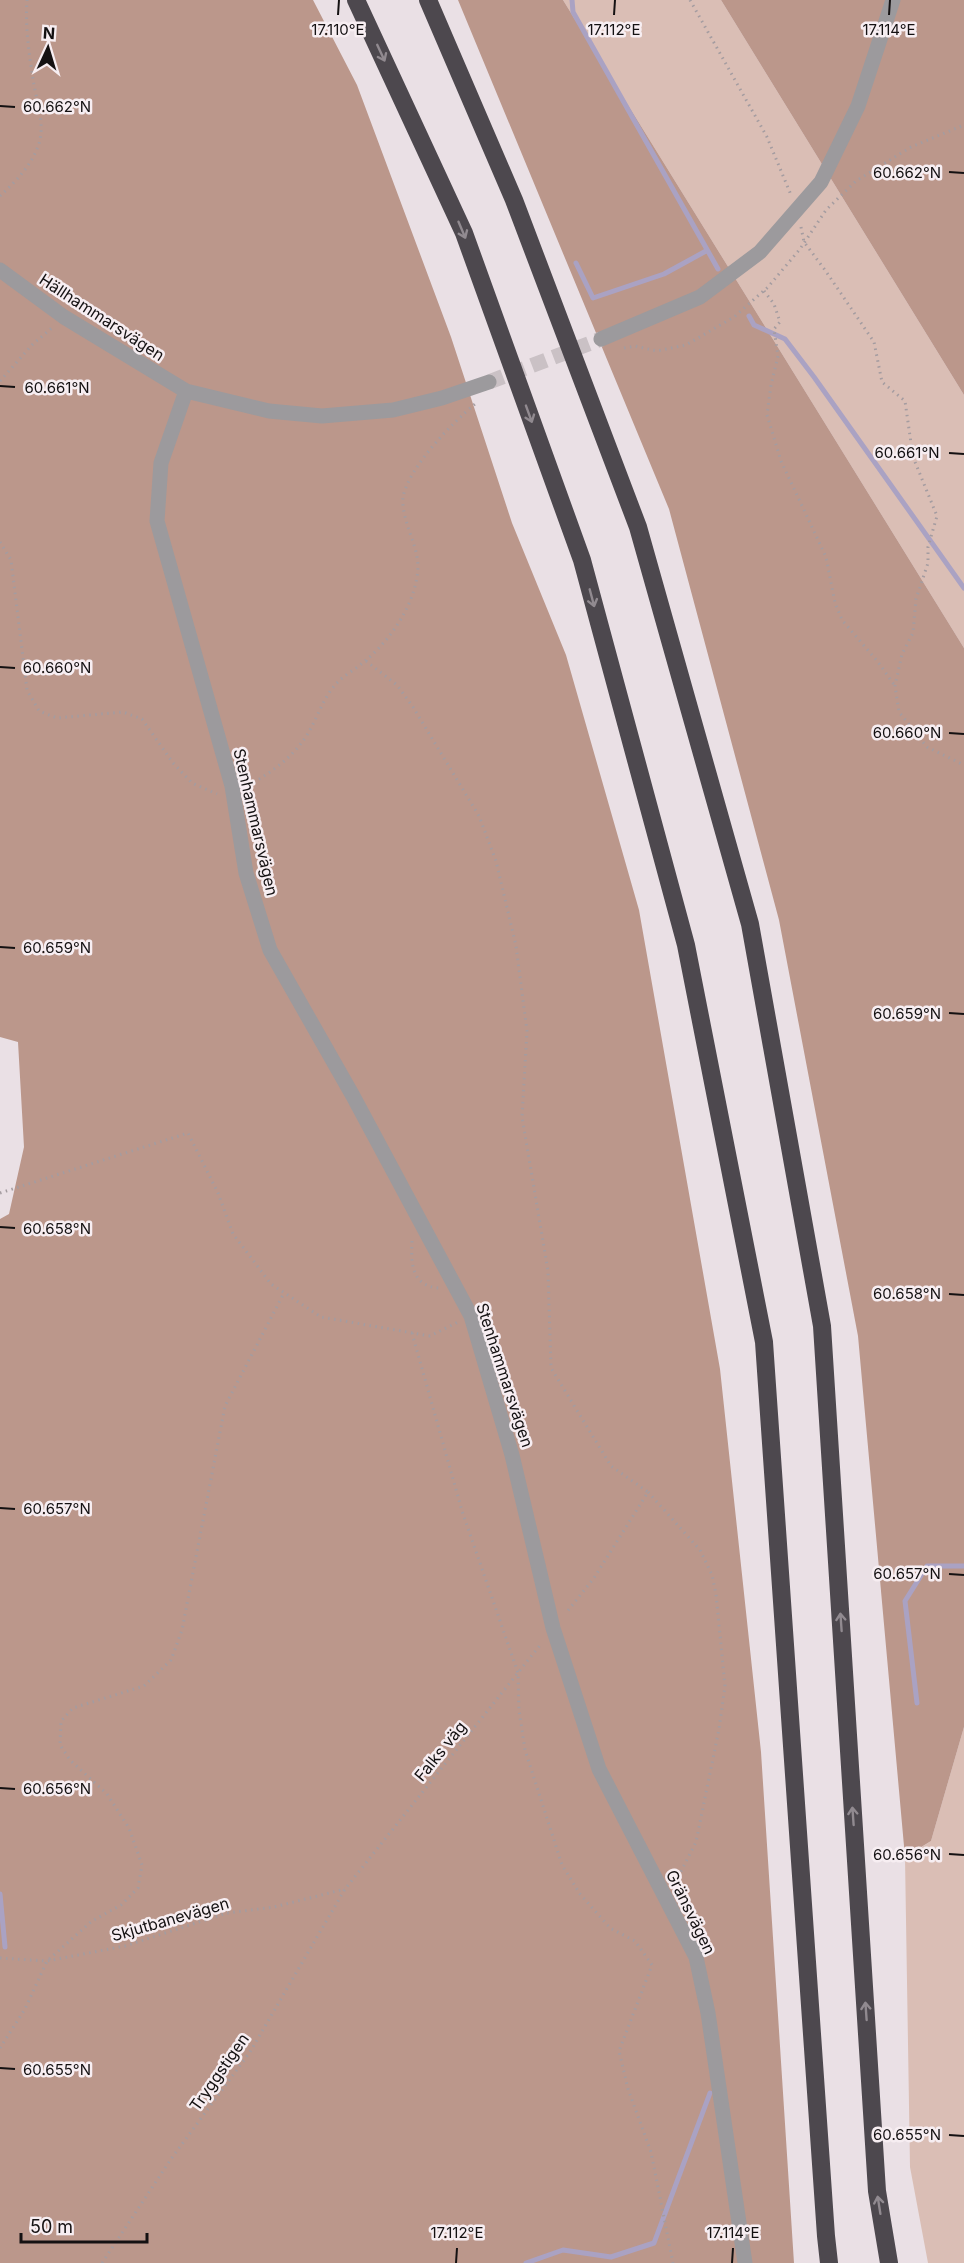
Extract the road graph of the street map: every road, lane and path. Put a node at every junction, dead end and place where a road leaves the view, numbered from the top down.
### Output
1 (27, 0) edge
2 (356, 0) edge
3 (428, 0) edge
4 (690, 0) edge
5 (893, 0) edge
6 (964, 125) edge
7 (0, 196) edge
8 (797, 210) junction
9 (804, 242) junction
10 (0, 270) edge
11 (764, 291) junction
12 (64, 317) junction
13 (601, 339) tunnel mouth
14 (614, 349) dead end
15 (0, 381) edge
16 (489, 382) tunnel mouth
17 (186, 392) junction
18 (482, 398) dead end
19 (0, 542) edge
20 (366, 661) junction
21 (895, 686) junction
22 (964, 765) edge
23 (232, 786) junction
24 (0, 1193) edge
25 (415, 1213) junction
26 (452, 1284) junction
27 (284, 1293) junction
28 (471, 1316) junction
29 (412, 1333) junction
30 (648, 1492) junction
31 (553, 1628) junction
32 (518, 1673) junction
33 (345, 1889) junction
34 (675, 1892) dead end
35 (0, 1958) edge
36 (47, 1961) junction
37 (0, 2048) edge
38 (102, 2263) edge
39 (673, 2263) edge
40 (745, 2263) edge
41 (829, 2263) edge
42 (889, 2263) edge

1 - 7 path
2 -> 41 highway
42 -> 3 highway
4 - 8 path
5 - 8 street
6 - 9 path
8 - 13 street
9 - 11 path
9 - 21 path
10 - 12 street, Hällhammarsvägen
11 - 14 path
11 - 21 path
12 - 15 path
12 - 17 street, Hällhammarsvägen
16 - 17 street
17 - 23 street, Stenhammarsvägen
18 - 20 path
19 - 23 path
20 - 23 path
20 - 30 path
21 - 22 path
23 - 25 street, Stenhammarsvägen
24 - 27 path
25 - 26 street, Stenhammarsvägen
25 - 26 path
26 - 28 street, Stenhammarsvägen
27 - 29 path
27 - 36 path
28 - 29 path
28 - 31 street, Stenhammarsvägen
29 - 32 path
30 - 31 path, Falks väg
30 - 34 path
31 - 32 path, Falks väg
31 - 40 street, Gränsvägen
32 - 33 path, Falks väg
32 - 39 path
33 - 36 path, Skjutbanevägen
33 - 38 path, Tryggstigen
35 - 36 path, Skjutbanevägen
36 - 37 path

